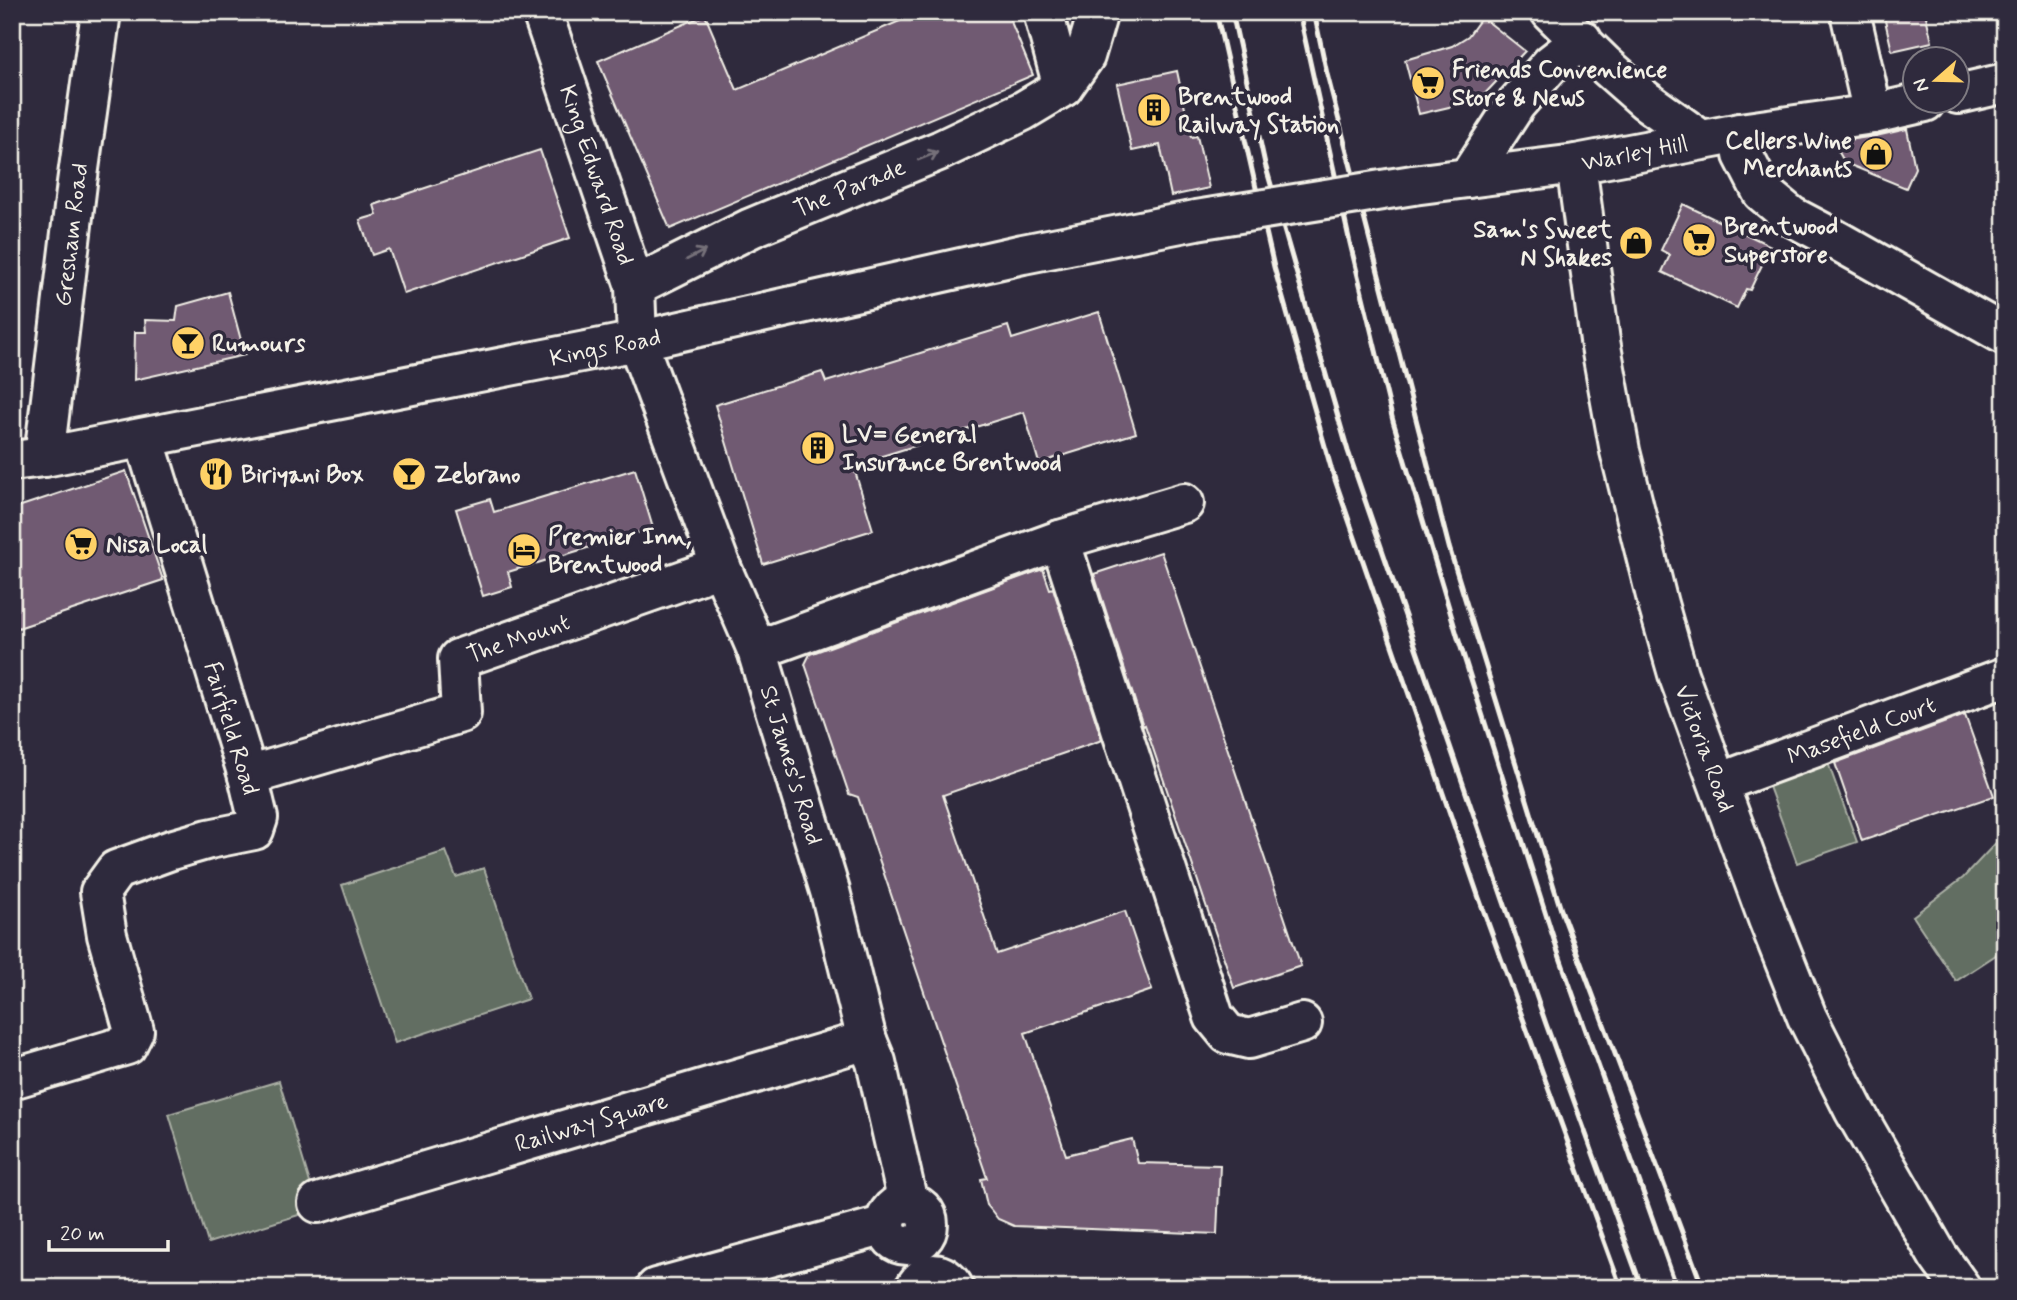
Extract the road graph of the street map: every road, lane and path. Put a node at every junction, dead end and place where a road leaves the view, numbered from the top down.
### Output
1 (102, 12) edge
2 (542, 12) edge
3 (1044, 12) edge
4 (1098, 12) edge
5 (1551, 12) edge
6 (1850, 12) edge
7 (1582, 40) junction
8 (2005, 83) edge
9 (1063, 87) junction
10 (1972, 91) edge
11 (1902, 107) edge
12 (1873, 114) junction
13 (1740, 134) junction
14 (1701, 140) junction
15 (1576, 164) junction
16 (1468, 178) junction
17 (1196, 220) joint
18 (635, 286) junction
19 (2005, 335) edge
20 (636, 341) junction
21 (144, 438) junction
22 (28, 459) edge
23 (1184, 503) dead end
24 (1060, 540) junction
25 (721, 567) junction
26 (757, 650) junction
27 (2005, 677) edge
28 (248, 776) junction
29 (1719, 783) junction
30 (1302, 1023) dead end
31 (867, 1040) junction
32 (12, 1079) edge
33 (318, 1203) dead end
34 (918, 1254) edge
35 (656, 1288) edge
36 (1961, 1288) edge

1 - 22 street, Gresham Road
2 - 18 street, King Edward Road
3 - 9 street
4 - 9 street
5 - 7 street
6 - 12 street
7 - 14 street
7 - 16 street
8 - 10 street
18 -> 9 street, The Parade
11 - 12 street, Warley Hill
12 - 13 street, Warley Hill
13 - 14 street, Warley Hill
13 - 19 street
14 - 15 street, Warley Hill
15 - 16 street, Warley Hill
15 - 29 street, Victoria Road
16 - 17 street, Warley Hill, bridge
17 - 20 street, Kings Road
18 - 20 street, King Edward Road
20 - 21 street, Kings Road
20 - 25 street, St James's Road
21 - 22 street, Kings Road
21 - 28 street, Fairfield Road
23 - 24 street
24 - 26 street
24 - 30 street
25 - 26 street, St James's Road
25 - 28 street, The Mount
26 - 31 street, St James's Road
27 - 29 street, Masefield Court
28 - 32 street, Fairfield Road
29 - 36 street, Victoria Road
31 - 33 street, Railway Square
31 - 34 street, St James's Road
34 - 35 street

